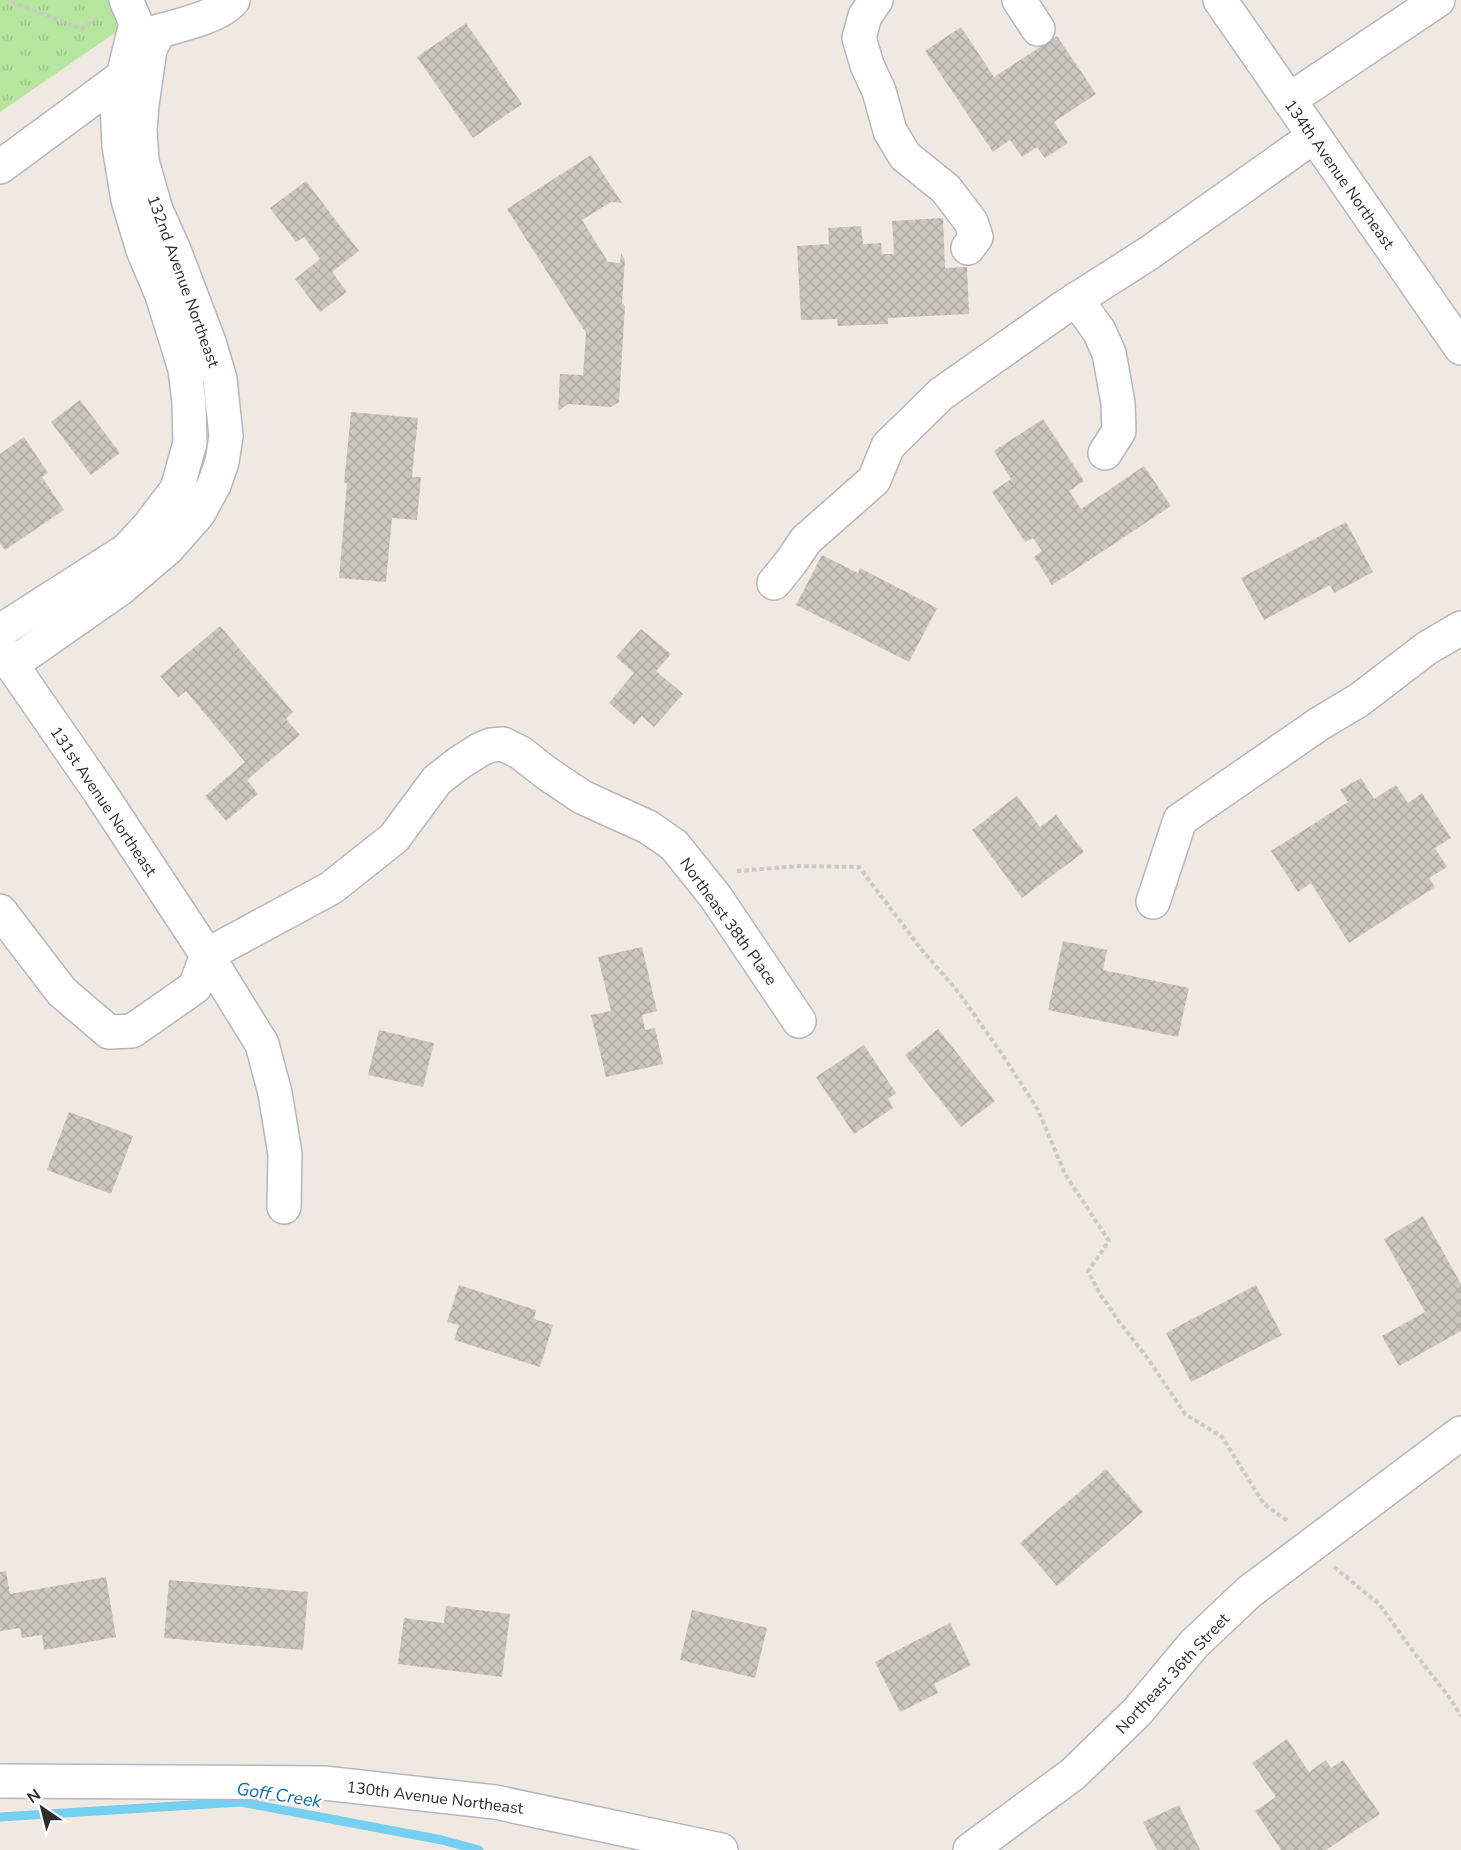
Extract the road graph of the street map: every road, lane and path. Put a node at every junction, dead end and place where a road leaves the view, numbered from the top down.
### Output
1 (12, 0) edge
2 (233, 0) edge
3 (876, 0) edge
4 (1019, 0) edge
5 (1220, 0) edge
6 (1438, 0) edge
7 (136, 14) edge
8 (1038, 29) dead end
9 (122, 77) junction
10 (1289, 100) junction
11 (1313, 137) junction
12 (0, 167) edge
13 (968, 248) dead end
14 (1076, 299) junction
15 (1461, 348) edge
16 (1104, 453) dead end
17 (774, 583) dead end
18 (1461, 628) edge
19 (0, 631) edge
20 (6, 657) edge
21 (696, 872) junction
22 (1153, 902) dead end
23 (0, 911) edge
24 (207, 955) junction
25 (799, 1021) dead end
26 (284, 1207) dead end
27 (1461, 1433) edge
28 (1312, 1544) junction
29 (1461, 1716) edge
30 (0, 1781) edge
31 (721, 1850) edge
32 (970, 1850) edge

1 - 7 path
2 - 7 street
3 - 13 street
4 - 8 street
5 - 10 street, 134th Avenue Northeast
6 - 10 street
7 - 9 street, 132nd Avenue Northeast
7 - 20 street, 132nd Avenue Northeast
9 - 12 street
9 - 19 street, 132nd Avenue Northeast
10 - 11 street, 134th Avenue Northeast
11 - 14 street
11 - 15 street, 134th Avenue Northeast
14 - 16 street
14 - 17 street
18 - 22 street
20 - 24 street, 131st Avenue Northeast
21 - 24 street, Northeast 38th Place
21 - 25 street, Northeast 38th Place
21 - 28 path
23 - 24 street
24 - 26 street, 131st Avenue Northeast
27 - 28 street, Northeast 36th Street
28 - 29 path
28 - 32 street, Northeast 36th Street
30 - 31 street, 130th Avenue Northeast

